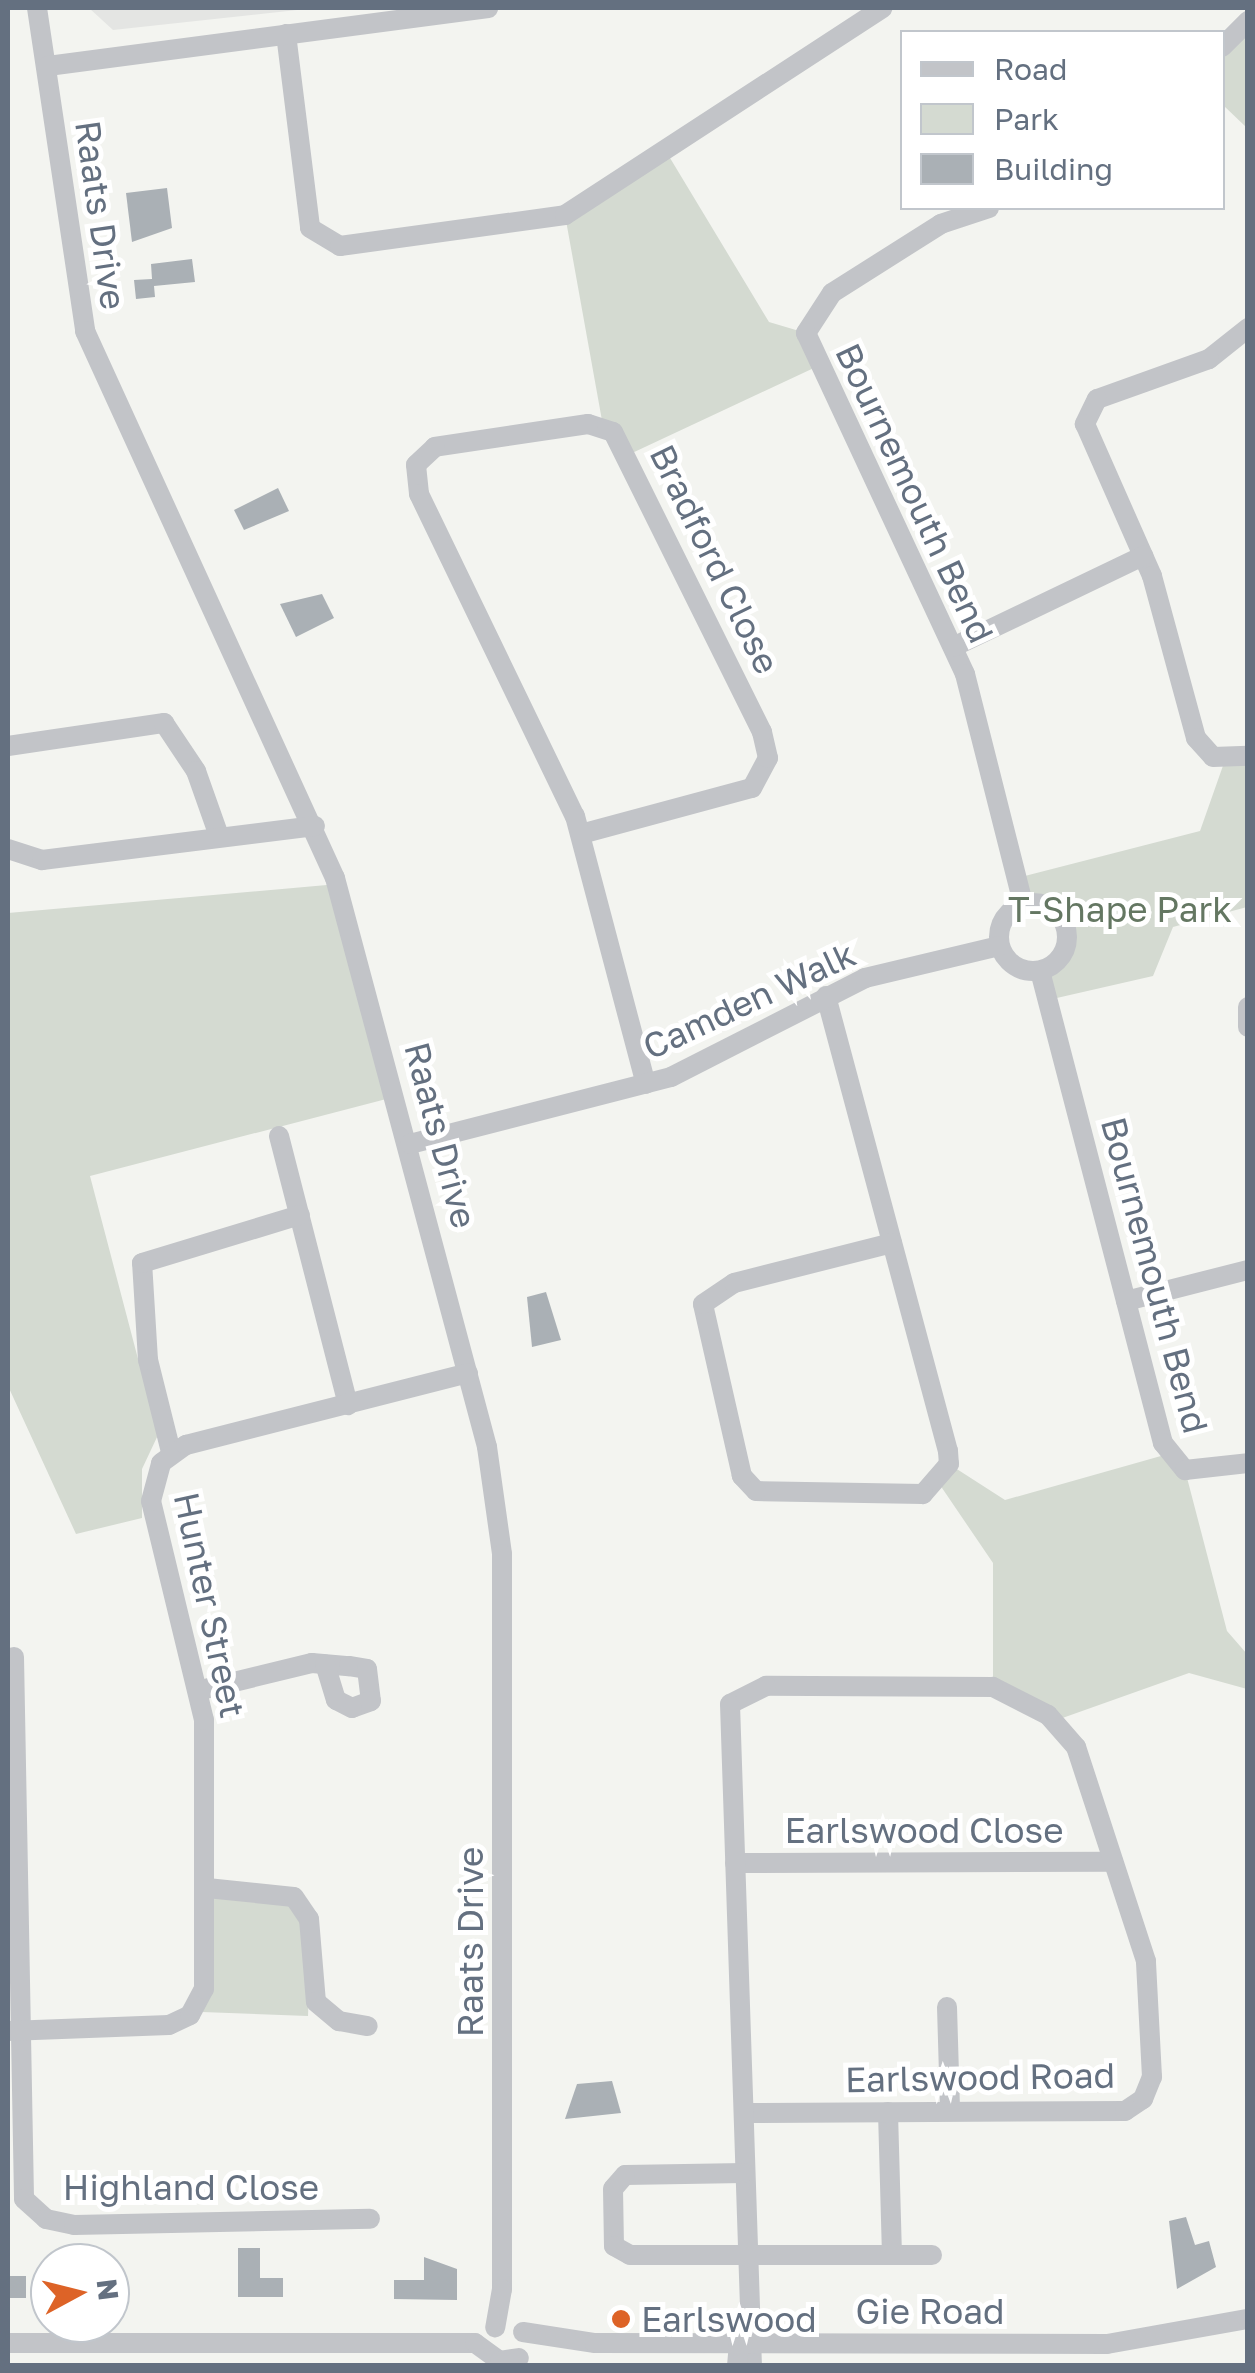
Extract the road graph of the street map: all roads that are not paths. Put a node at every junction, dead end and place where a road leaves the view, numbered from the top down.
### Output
1 (37, 8) edge
2 (46, 8) edge
3 (488, 8) edge
4 (883, 8) edge
5 (1248, 21) edge
6 (286, 34) junction
7 (1225, 44) edge
8 (47, 60) junction
9 (984, 210) edge
10 (1248, 328) edge
11 (1143, 556) junction
12 (953, 648) junction
13 (8, 746) edge
14 (1248, 756) edge
15 (316, 826) junction
16 (580, 834) junction
17 (219, 836) junction
18 (8, 849) edge
19 (1023, 903) junction
20 (999, 946) junction
21 (1040, 971) junction
22 (826, 996) junction
23 (1248, 1007) edge
24 (1248, 1027) edge
25 (646, 1084) junction
26 (279, 1136) dead end
27 (410, 1144) junction
28 (300, 1215) junction
29 (892, 1243) junction
30 (1248, 1270) edge
31 (1126, 1302) junction
32 (468, 1373) junction
33 (348, 1405) junction
34 (171, 1452) junction
35 (1248, 1463) edge
36 (14, 1657) dead end
37 (325, 1664) dead end
38 (201, 1690) junction
39 (1114, 1862) junction
40 (735, 1863) junction
41 (207, 1888) junction
42 (948, 2007) dead end
43 (368, 2026) dead end
44 (15, 2031) edge
45 (888, 2112) junction
46 (950, 2112) junction
47 (744, 2113) junction
48 (744, 2173) junction
49 (370, 2219) dead end
50 (745, 2254) junction
51 (892, 2255) junction
52 (932, 2255) dead end
53 (1248, 2318) edge
54 (8, 2343) edge
55 (744, 2343) junction
56 (504, 2347) edge
57 (736, 2366) edge
58 (752, 2366) edge

1 - 8 street, Raats Drive
2 - 8 street, Raats Drive
3 - 6 street
4 - 6 street
5 - 7 street
6 - 8 street
8 - 15 street, Raats Drive
9 - 12 street, Bournemouth Bend
10 - 11 street
11 - 12 street
11 - 14 street
12 - 19 street, Bournemouth Bend
13 - 17 street
15 - 17 street
15 - 27 street, Raats Drive
16 - 16 street, Bradford Close
16 - 25 street, Bradford Close
17 - 18 street
19 - 20 street
19 - 21 street
20 - 21 street
20 - 22 street, Camden Walk
21 - 31 street, Bournemouth Bend
22 - 25 street, Camden Walk
22 - 29 street
23 - 24 street
25 - 27 street, Camden Walk
26 - 28 street
27 - 32 street, Raats Drive
28 - 33 street
28 - 34 street
29 - 29 street
30 - 31 street
31 - 35 street, Bournemouth Bend
32 - 33 street, Hunter Street
32 - 56 street, Raats Drive
33 - 34 street, Hunter Street
34 - 38 street, Hunter Street
36 - 44 street, Highland Close
37 - 38 street
38 - 41 street, Hunter Street
39 - 40 street, Earlswood Close
39 - 40 street, Earlswood Road
39 - 46 street, Earlswood Road
40 - 47 street, Earlswood Road
41 - 43 street
41 - 44 street, Hunter Street
42 - 46 street
44 - 49 street, Highland Close
45 - 46 street, Earlswood Road
45 - 47 street, Earlswood Road
45 - 51 street
47 - 48 street, Earlswood Road
48 - 50 street, Earlswood Road
48 - 50 street
50 - 51 street
50 - 55 street, Earlswood Road
51 - 52 street
53 - 55 street, Gie Road
54 - 56 street, Gie Road
55 - 56 street, Gie Road
55 - 57 street
55 - 58 street

